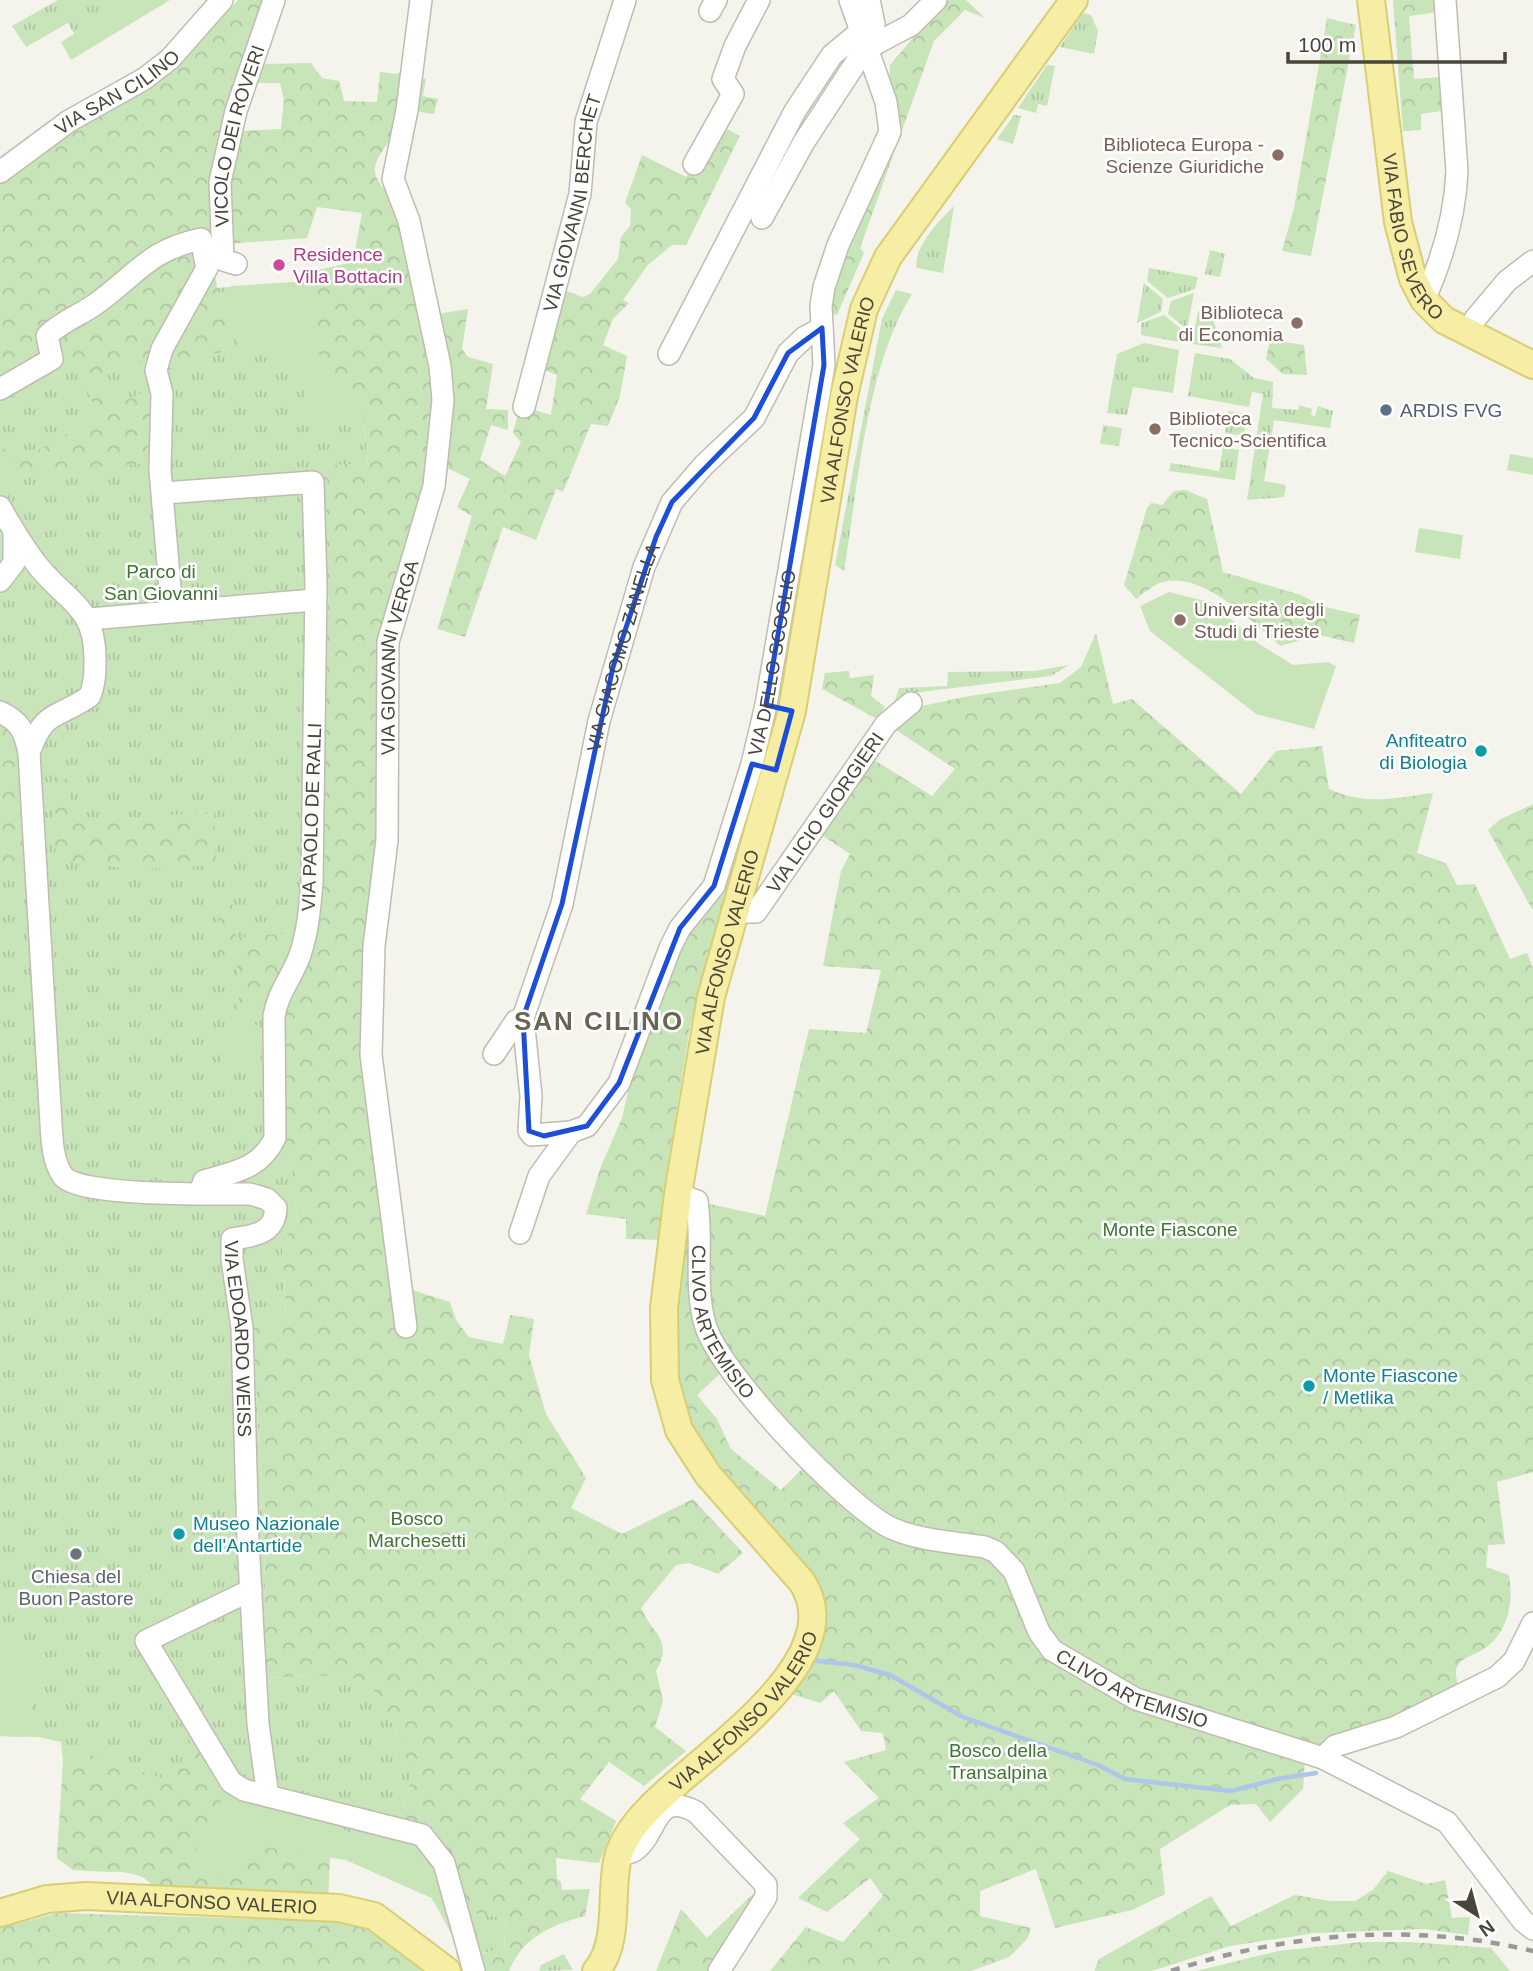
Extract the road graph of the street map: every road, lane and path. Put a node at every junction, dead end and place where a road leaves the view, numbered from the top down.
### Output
1 (222, 0) edge
2 (274, 0) edge
3 (421, 0) edge
4 (625, 0) edge
5 (759, 0) edge
6 (850, 0) edge
7 (869, 0) edge
8 (936, 0) edge
9 (1074, 0) edge
10 (1371, 0) edge
11 (1445, 0) edge
12 (863, 41) junction
13 (694, 164) dead end
14 (0, 172) edge
15 (762, 218) dead end
16 (1533, 261) edge
17 (236, 264) dead end
18 (1423, 300) junction
19 (1475, 319) dead end
20 (822, 328) junction
21 (669, 354) dead end
22 (1533, 365) edge
23 (0, 389) edge
24 (524, 407) dead end
25 (164, 493) junction
26 (0, 507) edge
27 (12, 527) junction
28 (0, 581) edge
29 (56, 584) junction
30 (314, 600) junction
31 (172, 612) junction
32 (89, 619) junction
33 (911, 703) dead end
34 (766, 705) junction
35 (65, 710) junction
36 (792, 711) junction
37 (1, 713) edge
38 (29, 753) junction
39 (764, 767) junction
40 (735, 912) junction
41 (523, 1018) junction
42 (494, 1054) dead end
43 (571, 1132) junction
44 (201, 1193) junction
45 (678, 1194) junction
46 (520, 1233) dead end
47 (406, 1327) dead end
48 (251, 1590) junction
49 (1533, 1623) edge
50 (1323, 1758) junction
51 (268, 1796) junction
52 (619, 1855) junction
53 (0, 1913) edge
54 (1533, 1929) edge
55 (447, 1971) edge
56 (474, 1971) edge
57 (596, 1971) edge
58 (719, 1971) edge

1 - 14 street, VIA SAN CILINO
2 - 17 street, VICOLO DEI ROVERI
3 - 47 street, VIA GIOVANNI VERGA
4 - 24 street, VIA GIOVANNI BERCHET
5 - 13 street
6 - 12 street, VIA DELLO SCOGLIO
7 - 12 street
8 - 12 street
9 - 36 main road, VIA ALFONSO VALERIO
10 - 18 main road, VIA FABIO SEVERO
11 - 18 street
12 - 15 street
12 - 20 street, VIA DELLO SCOGLIO
12 - 21 street
16 - 19 street
18 - 22 main road, VIA FABIO SEVERO
20 - 34 street, VIA DELLO SCOGLIO
20 - 41 street, VIA GIACOMO ZANELLA
23 - 25 street
25 - 30 street, VIA PAOLO DE RALLI
25 - 31 street
26 - 27 street
27 - 28 street
27 - 29 street
28 - 29 street
29 - 32 street
30 - 31 street
30 - 44 street, VIA PAOLO DE RALLI
31 - 32 street
32 - 35 street
33 - 40 street, VIA LICIO GIORGIERI
34 - 36 street
34 - 39 street, VIA DELLO SCOGLIO
35 - 37 street
35 - 38 street
36 - 39 main road, VIA ALFONSO VALERIO
37 - 38 street
38 - 44 street, VIA EDOARDO WEISS
39 - 40 main road, VIA ALFONSO VALERIO
39 - 43 street, VIA DELLO SCOGLIO
40 - 45 main road, VIA ALFONSO VALERIO
41 - 42 street, VIA GIACOMO ZANELLA
41 - 43 street, VIA GIACOMO ZANELLA
43 - 46 street, VIA DELLO SCOGLIO
44 - 48 street, VIA EDOARDO WEISS
45 - 50 street, CLIVO ARTEMISIO
45 - 52 main road, VIA ALFONSO VALERIO
48 - 51 street, VIA EDOARDO WEISS
48 - 51 street
49 - 50 street
50 - 54 street, CLIVO ARTEMISIO
51 - 56 street
52 - 57 main road, VIA ALFONSO VALERIO
52 - 58 street, VIA ALFONSO VALERIO
53 - 55 main road, VIA ALFONSO VALERIO

